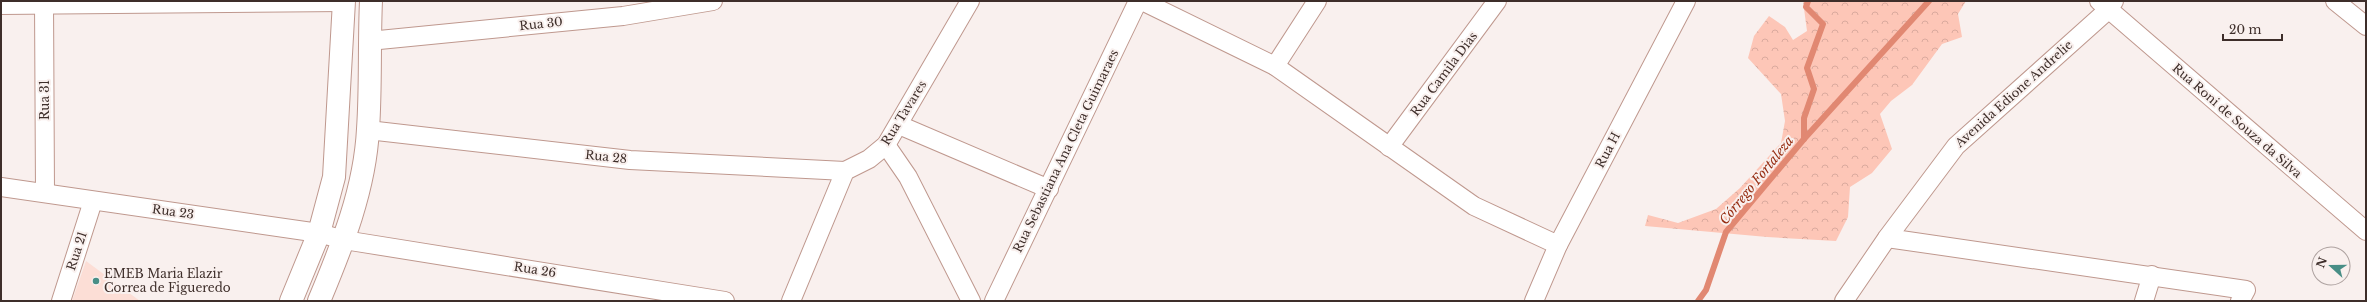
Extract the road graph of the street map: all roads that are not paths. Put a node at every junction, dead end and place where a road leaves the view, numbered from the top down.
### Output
1 (371, 1) edge
2 (713, 1) edge
3 (970, 1) edge
4 (1138, 1) edge
5 (1142, 1) edge
6 (1317, 1) edge
7 (1497, 1) edge
8 (1686, 1) edge
9 (2335, 1) edge
10 (344, 2) edge
11 (199, 3) edge
12 (44, 4) edge
13 (2107, 4) edge
14 (1, 5) edge
15 (2366, 26) edge
16 (369, 41) junction
17 (1275, 66) junction
18 (899, 125) junction
19 (368, 130) junction
20 (886, 145) junction
21 (1389, 147) junction
22 (846, 170) junction
23 (1, 187) edge
24 (1049, 190) junction
25 (45, 193) junction
26 (93, 201) junction
27 (2366, 231) edge
28 (319, 233) junction
29 (1887, 238) junction
30 (344, 240) junction
31 (1558, 245) junction
32 (2152, 275) junction
33 (61, 301) edge
34 (291, 301) edge
35 (320, 301) edge
36 (725, 301) edge
37 (791, 301) edge
38 (971, 301) edge
39 (994, 301) edge
40 (1534, 301) edge
41 (1844, 301) edge
42 (2144, 301) edge
43 (2240, 301) edge

1 - 16 street
2 - 16 street, Rua 30
3 - 18 street, Rua Tavares
4 - 24 street, Rua Sebastiana Ana Cleta Guimaraes
5 - 17 street
6 - 17 street
7 - 21 street, Rua Camila Dias
8 - 31 street, Rua H
9 - 15 street
10 - 11 street
10 - 28 street
11 - 12 street
12 - 14 street
12 - 25 street, Rua 31
13 - 27 street, Rua Roni de Souza da Silva
13 - 29 street, Avenida Edione Andrelie
16 - 19 street
17 - 21 street
18 - 20 street, Rua Tavares
18 - 24 street
19 - 22 street, Rua 28
19 - 30 street
20 - 22 street, Rua Tavares
20 - 38 street
21 - 31 street
22 - 37 street
23 - 25 street, Rua 23
24 - 39 street, Rua Sebastiana Ana Cleta Guimaraes
25 - 26 street, Rua 23
26 - 28 street, Rua 23
26 - 33 street, Rua 21
28 - 30 street, Rua 23
28 - 34 street
29 - 32 street
29 - 41 street, Avenida Edione Andrelie
30 - 35 street
30 - 36 street, Rua 26
31 - 40 street, Rua H
32 - 42 street
32 - 43 street

